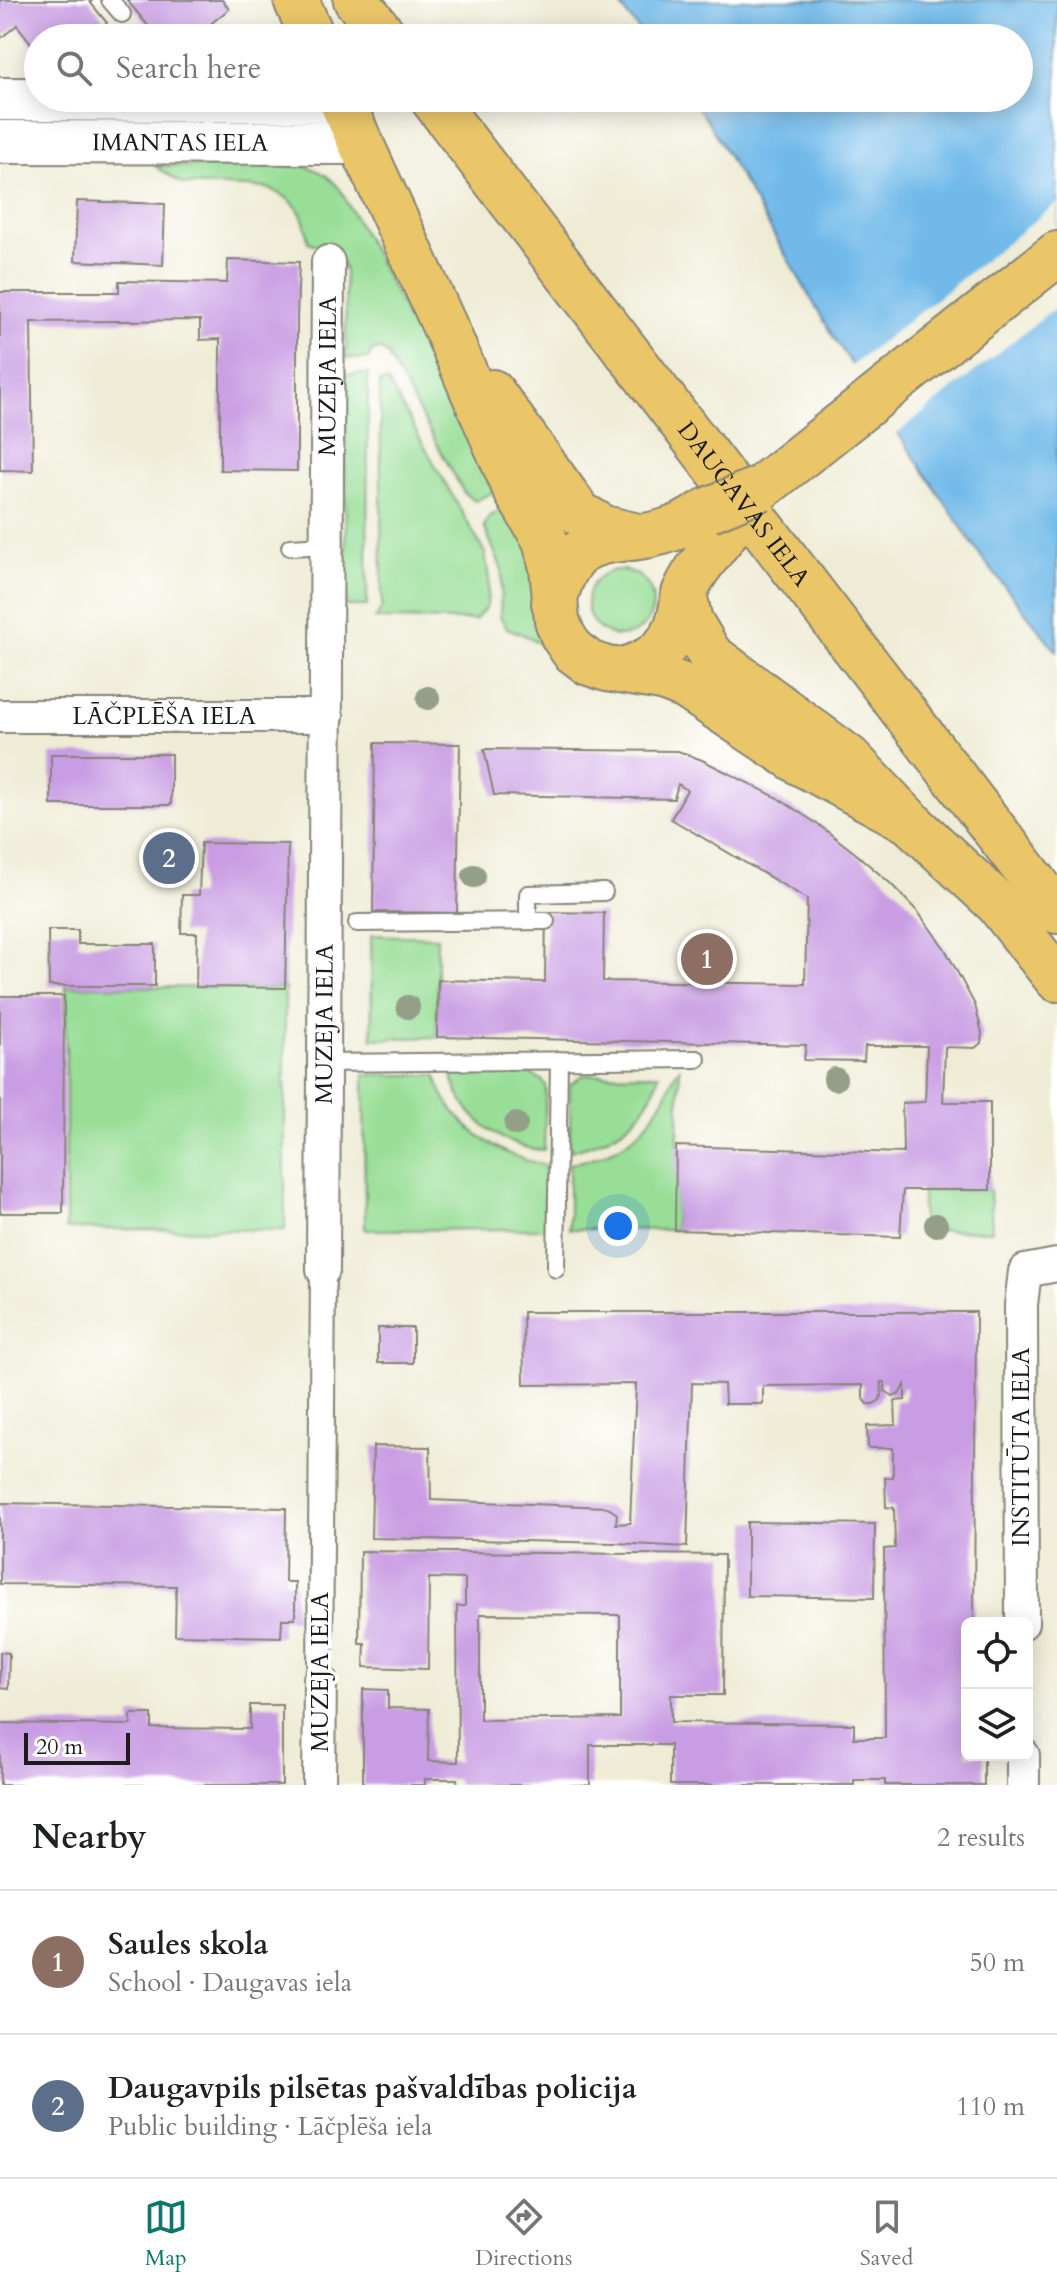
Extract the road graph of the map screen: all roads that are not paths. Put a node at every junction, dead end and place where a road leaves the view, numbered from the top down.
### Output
1 (110, 0) edge
2 (296, 0) edge
3 (356, 0) edge
4 (122, 14) dead end
5 (307, 24) edge
6 (375, 24) edge
7 (0, 99) edge
8 (24, 99) edge
9 (346, 112) edge
10 (443, 112) edge
11 (0, 142) edge
12 (359, 143) junction
13 (1057, 254) edge
14 (328, 262) dead end
15 (446, 329) junction
16 (717, 521) junction
17 (638, 536) junction
18 (327, 545) junction
19 (290, 547) dead end
20 (684, 594) junction
21 (554, 603) junction
22 (622, 670) junction
23 (0, 716) edge
24 (327, 716) junction
25 (909, 821) junction
26 (604, 892) dead end
27 (1057, 911) edge
28 (528, 921) junction
29 (546, 921) dead end
30 (357, 923) dead end
31 (1057, 979) edge
32 (697, 1059) dead end
33 (559, 1060) junction
34 (323, 1063) junction
35 (1057, 1265) edge
36 (556, 1269) dead end
37 (323, 1270) joint
38 (1022, 1617) edge
39 (320, 1679) joint
40 (1023, 1761) edge
41 (319, 1785) edge
42 (1023, 1785) edge

1 - 4 lane
2 - 5 main road
3 - 6 main road
7 - 8 street, IMANTAS IELA
9 - 12 main road, DAUGAVAS IELA
10 - 27 main road, DAUGAVAS IELA
11 - 12 street, IMANTAS IELA
12 - 15 main road, DAUGAVAS IELA
13 - 16 main road, DAUGAVAS IELA, bridge
14 - 18 street, MUZEJA IELA
15 - 17 main road, DAUGAVAS IELA
15 - 21 main road, DAUGAVAS IELA
16 - 17 main road, DAUGAVAS IELA
16 - 20 main road
17 - 21 main road, DAUGAVAS IELA
18 - 19 lane
18 - 24 street, MUZEJA IELA
20 - 22 main road
20 - 25 main road, DAUGAVAS IELA
21 - 22 main road, DAUGAVAS IELA
22 - 25 main road, DAUGAVAS IELA
23 - 24 street, LĀČPLĒŠA IELA
24 - 34 street, MUZEJA IELA
25 - 31 main road, DAUGAVAS IELA
26 - 28 lane
28 - 29 lane
28 - 30 lane
32 - 33 lane
33 - 34 lane
33 - 36 lane
34 - 37 street, MUZEJA IELA
35 - 38 street, INSTITŪTA IELA
37 - 39 street, MUZEJA IELA
39 - 41 street, MUZEJA IELA
40 - 42 street

